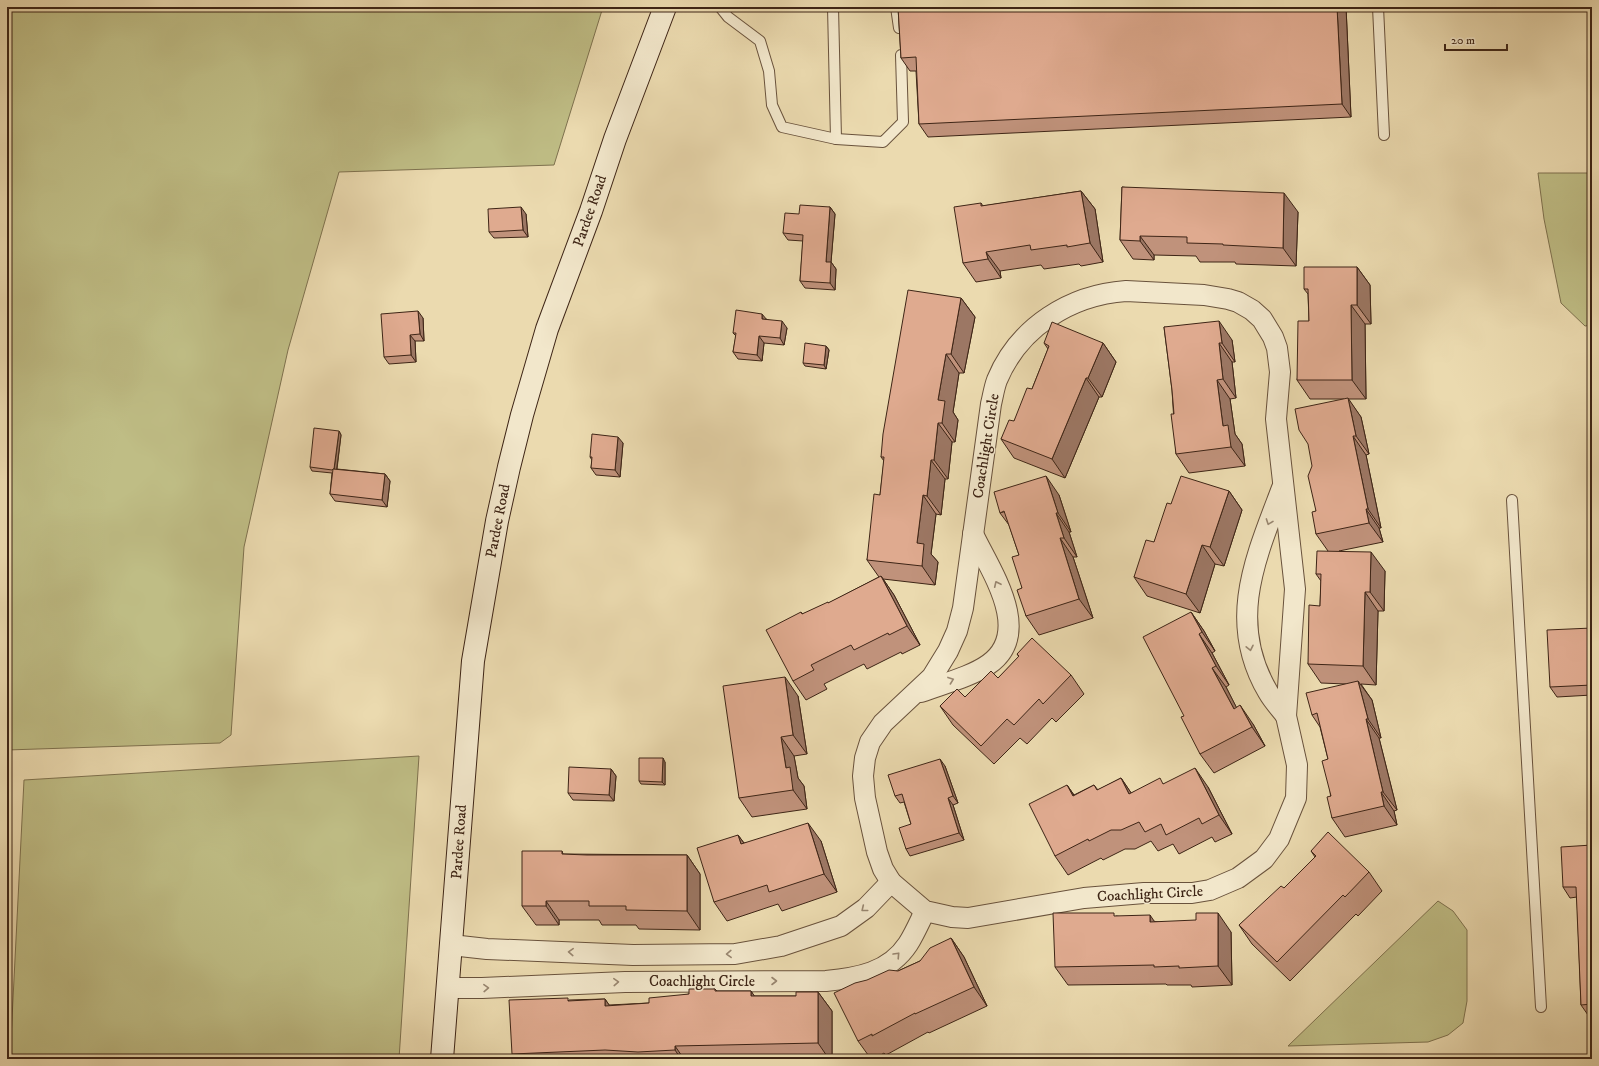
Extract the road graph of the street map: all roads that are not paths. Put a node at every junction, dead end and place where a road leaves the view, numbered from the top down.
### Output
1 (664, 7) edge
2 (720, 7) edge
3 (833, 7) edge
4 (896, 7) edge
5 (1378, 7) edge
6 (898, 28) edge
7 (901, 55) edge
8 (1384, 134) dead end
9 (836, 139) junction
10 (1283, 486) junction
11 (1512, 500) dead end
12 (973, 534) junction
13 (915, 694) junction
14 (1286, 716) junction
15 (891, 882) junction
16 (925, 910) junction
17 (451, 945) junction
18 (447, 988) junction
19 (1541, 1008) dead end
20 (442, 1059) edge

1 - 17 main road, Pardee Road
2 - 9 lane
3 - 9 lane
4 - 6 lane
5 - 8 lane
7 - 9 lane
10 - 12 street, Coachlight Circle
10 - 14 street, Coachlight Circle
10 -> 14 street, Coachlight Circle
11 - 19 lane
12 - 13 street, Coachlight Circle
13 -> 12 street, Coachlight Circle
13 - 15 street, Coachlight Circle
14 - 16 street, Coachlight Circle
15 - 16 street, Coachlight Circle
15 -> 17 street, Coachlight Circle
18 -> 16 street, Coachlight Circle
17 - 18 main road, Pardee Road
18 - 20 main road, Pardee Road

